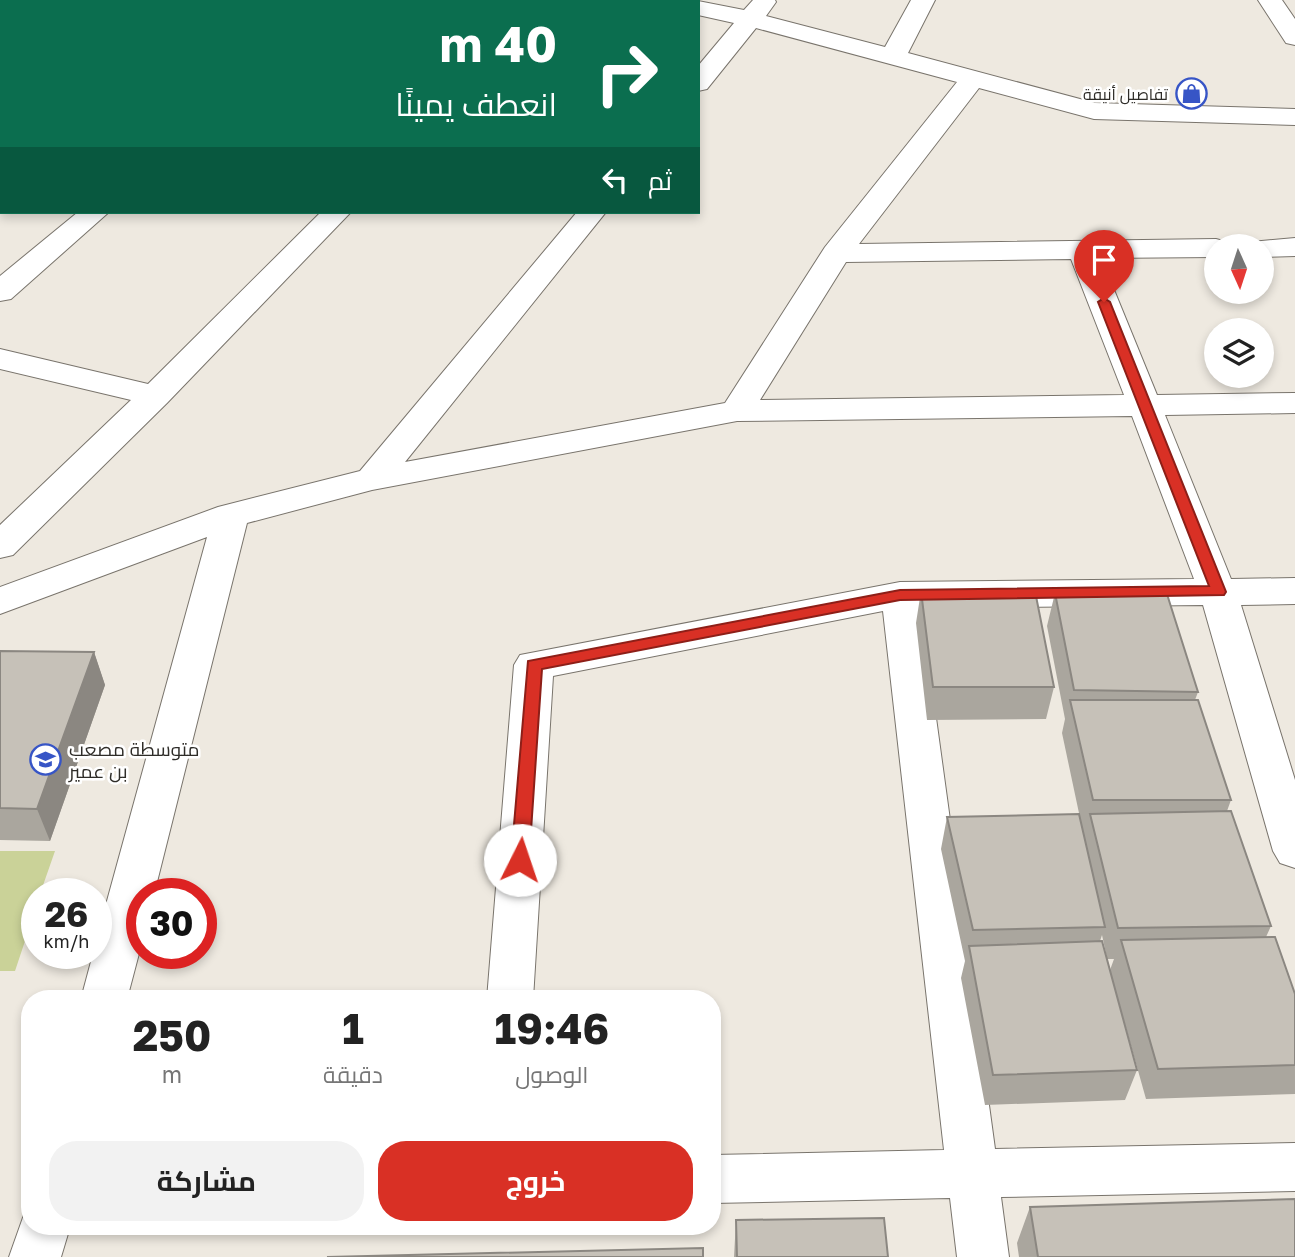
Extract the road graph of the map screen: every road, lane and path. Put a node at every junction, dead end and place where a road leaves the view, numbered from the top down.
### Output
1 (923, 0) edge
2 (1280, 5) edge
3 (700, 8) edge
4 (758, 10) edge
5 (1295, 38) edge
6 (893, 58) junction
7 (973, 79) junction
8 (700, 81) edge
9 (1295, 117) edge
10 (93, 214) edge
11 (335, 214) edge
12 (590, 214) edge
13 (1295, 247) edge
14 (1204, 248) edge
15 (1274, 248) edge
16 (1083, 250) junction
17 (836, 253) junction
18 (0, 292) edge
19 (0, 359) edge
20 (155, 397) junction
21 (1295, 403) edge
22 (1147, 405) junction
23 (737, 411) junction
24 (372, 479) junction
25 (231, 515) junction
26 (0, 546) edge
27 (1295, 591) edge
28 (1218, 592) junction
29 (900, 595) junction
30 (0, 601) edge
31 (1293, 836) edge
32 (106, 990) edge
33 (511, 990) edge
34 (1295, 1167) edge
35 (973, 1174) junction
36 (721, 1179) edge
37 (42, 1235) edge
38 (35, 1257) edge
39 (984, 1257) edge

1 - 6 street
2 - 5 street
3 - 4 street
4 - 6 street
4 - 8 street
6 - 7 street
7 - 9 street
7 - 17 street
10 - 18 street
11 - 20 street
12 - 24 street
13 - 15 street
14 - 16 street
16 - 17 street
16 - 22 street
17 - 23 street
19 - 20 street
20 - 26 street
21 - 22 street
22 - 23 street
22 - 28 street
23 - 24 street
24 - 25 street
25 - 30 street
25 - 32 street
27 - 28 street
28 - 29 street
28 - 31 street
29 - 33 street
29 - 35 street
34 - 35 street
35 - 36 street
35 - 39 street
37 - 38 street

